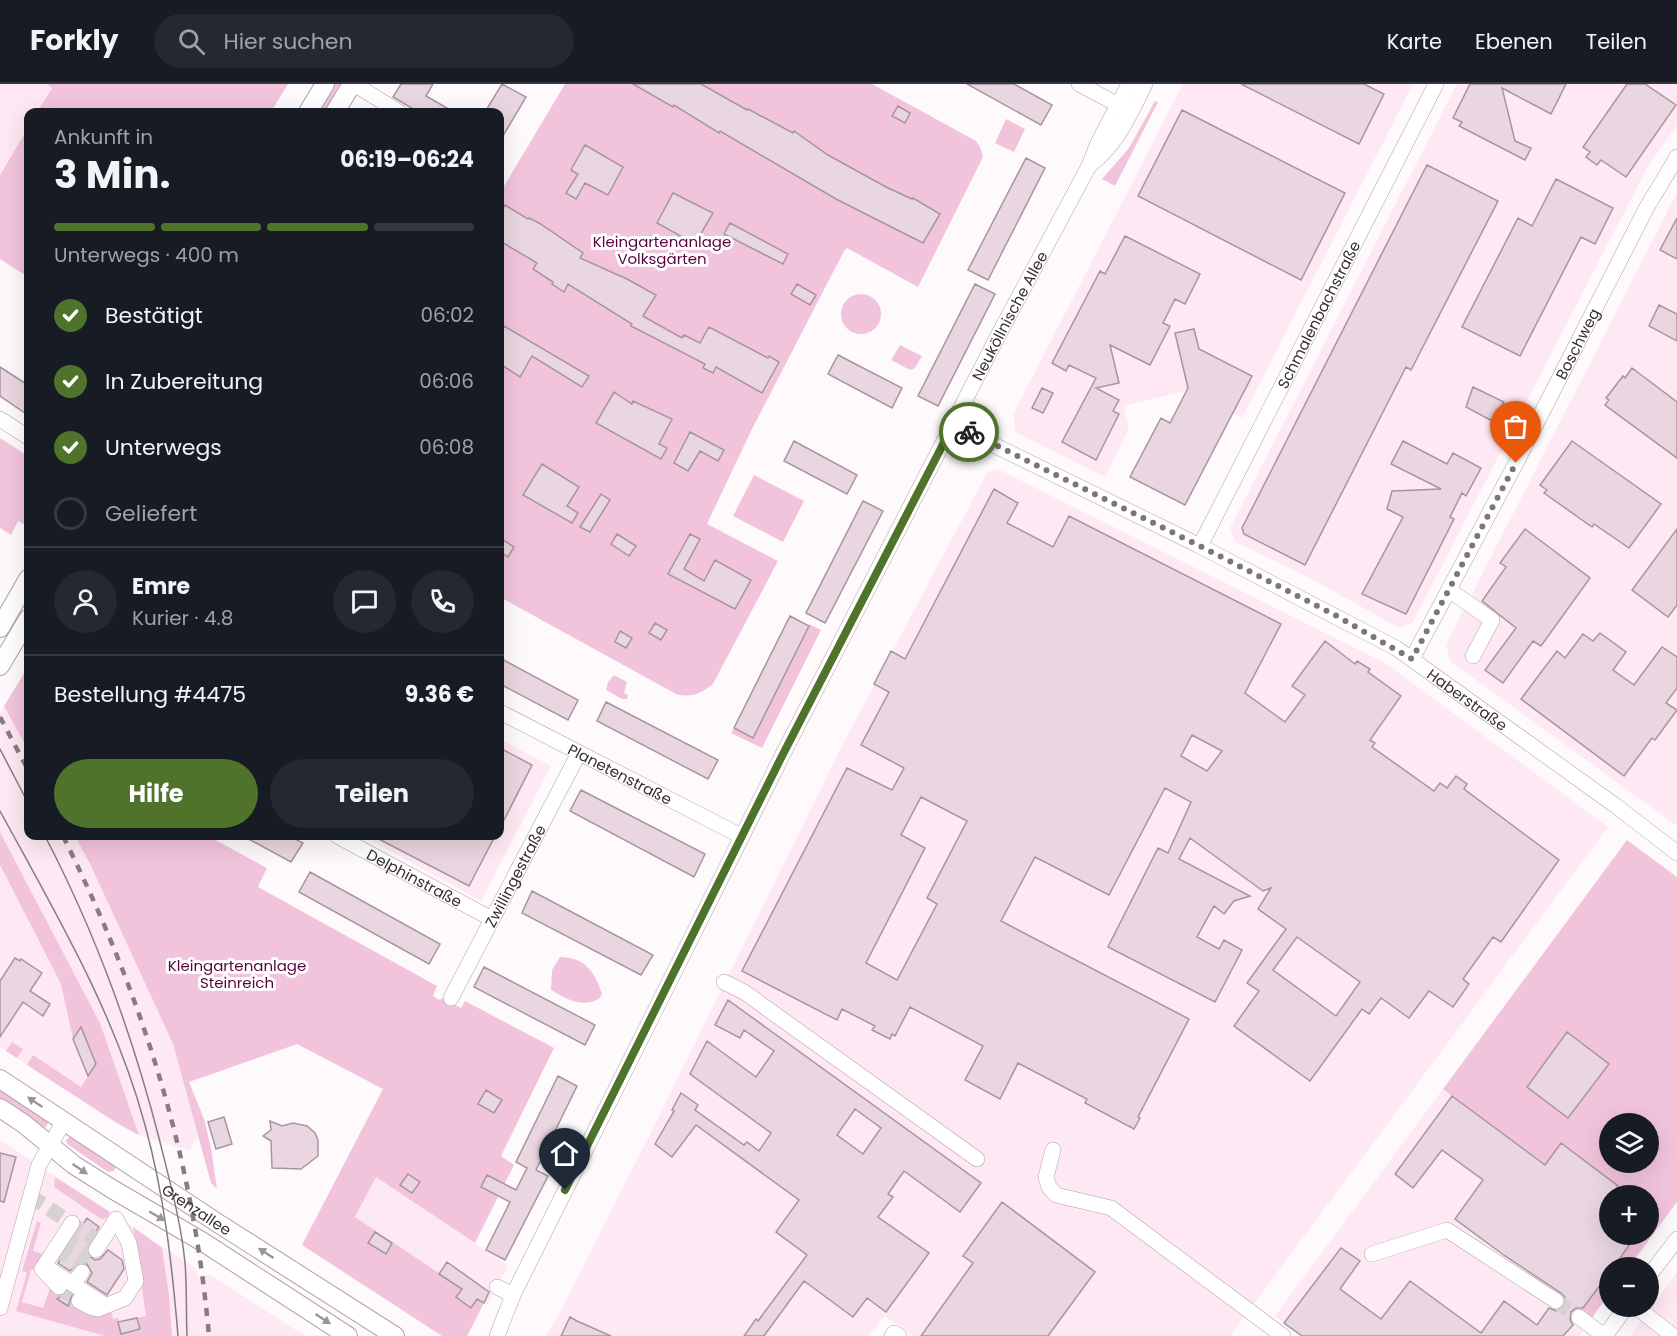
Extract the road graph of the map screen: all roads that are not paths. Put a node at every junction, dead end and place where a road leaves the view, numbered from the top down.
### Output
1 (325, 84) edge
2 (353, 84) edge
3 (1079, 84) edge
4 (1129, 84) edge
5 (1145, 84) edge
6 (1436, 84) edge
7 (310, 108) edge
8 (338, 108) edge
9 (392, 108) edge
10 (1124, 108) junction
11 (1677, 157) edge
12 (0, 419) edge
13 (953, 425) junction
14 (24, 434) edge
15 (1200, 546) junction
16 (24, 586) edge
17 (1449, 590) junction
18 (24, 626) edge
19 (0, 628) edge
20 (1473, 656) dead end
21 (1412, 659) junction
22 (0, 666) edge
23 (504, 714) edge
24 (579, 753) junction
25 (741, 836) junction
26 (344, 840) edge
27 (1677, 853) edge
28 (492, 920) junction
29 (724, 982) dead end
30 (452, 998) dead end
31 (0, 1079) edge
32 (0, 1108) edge
33 (64, 1121) junction
34 (50, 1145) junction
35 (1053, 1150) dead end
36 (977, 1159) dead end
37 (128, 1164) junction
38 (112, 1190) junction
39 (72, 1223) dead end
40 (1677, 1239) edge
41 (97, 1244) dead end
42 (1372, 1254) dead end
43 (1659, 1263) edge
44 (497, 1287) dead end
45 (513, 1295) junction
46 (79, 1301) tunnel mouth
47 (1556, 1301) tunnel mouth
48 (106, 1306) junction
49 (0, 1308) edge
50 (1579, 1317) tunnel mouth
51 (1619, 1317) edge
52 (1649, 1317) edge
53 (348, 1336) edge
54 (395, 1336) edge
55 (497, 1336) edge
56 (892, 1336) edge
57 (899, 1336) edge
58 (1283, 1336) edge
59 (1604, 1336) edge
60 (1673, 1336) edge

1 - 7 main road
2 - 8 main road
2 - 9 street
3 - 10 street
4 - 10 street, Neuköllnische Allee
5 - 10 street, Neuköllnische Allee
6 - 15 street, Schmalenbachstraße
10 - 13 street, Neuköllnische Allee
11 - 17 street, Boschweg
12 - 14 street
13 - 15 street, Haberstraße
13 - 25 street, Neuköllnische Allee
15 - 21 street, Haberstraße
16 - 19 main road
17 - 20 street
17 - 21 street, Boschweg
18 - 22 main road
21 - 27 street, Haberstraße
23 - 24 street, Planetenstraße
24 - 25 street, Planetenstraße
24 - 28 street, Zwillingestraße
25 - 45 street, Neuköllnische Allee
26 - 28 street, Delphinstraße
28 - 30 street, Zwillingestraße
29 - 36 street
33 -> 31 main road, Grenzallee
32 - 34 main road, Grenzallee
33 - 34 street
33 - 37 main road, Grenzallee
34 -> 38 main road, Grenzallee
34 - 49 street
35 - 58 street
37 - 38 main road
54 -> 37 main road, Grenzallee
38 -> 53 main road, Grenzallee
39 - 48 street
40 - 43 street
41 - 48 street
42 - 47 street
44 - 45 street
45 - 55 street, Neuköllnische Allee
46 - 48 street
50 - 59 street
51 - 59 street
52 - 60 street
56 - 57 street

